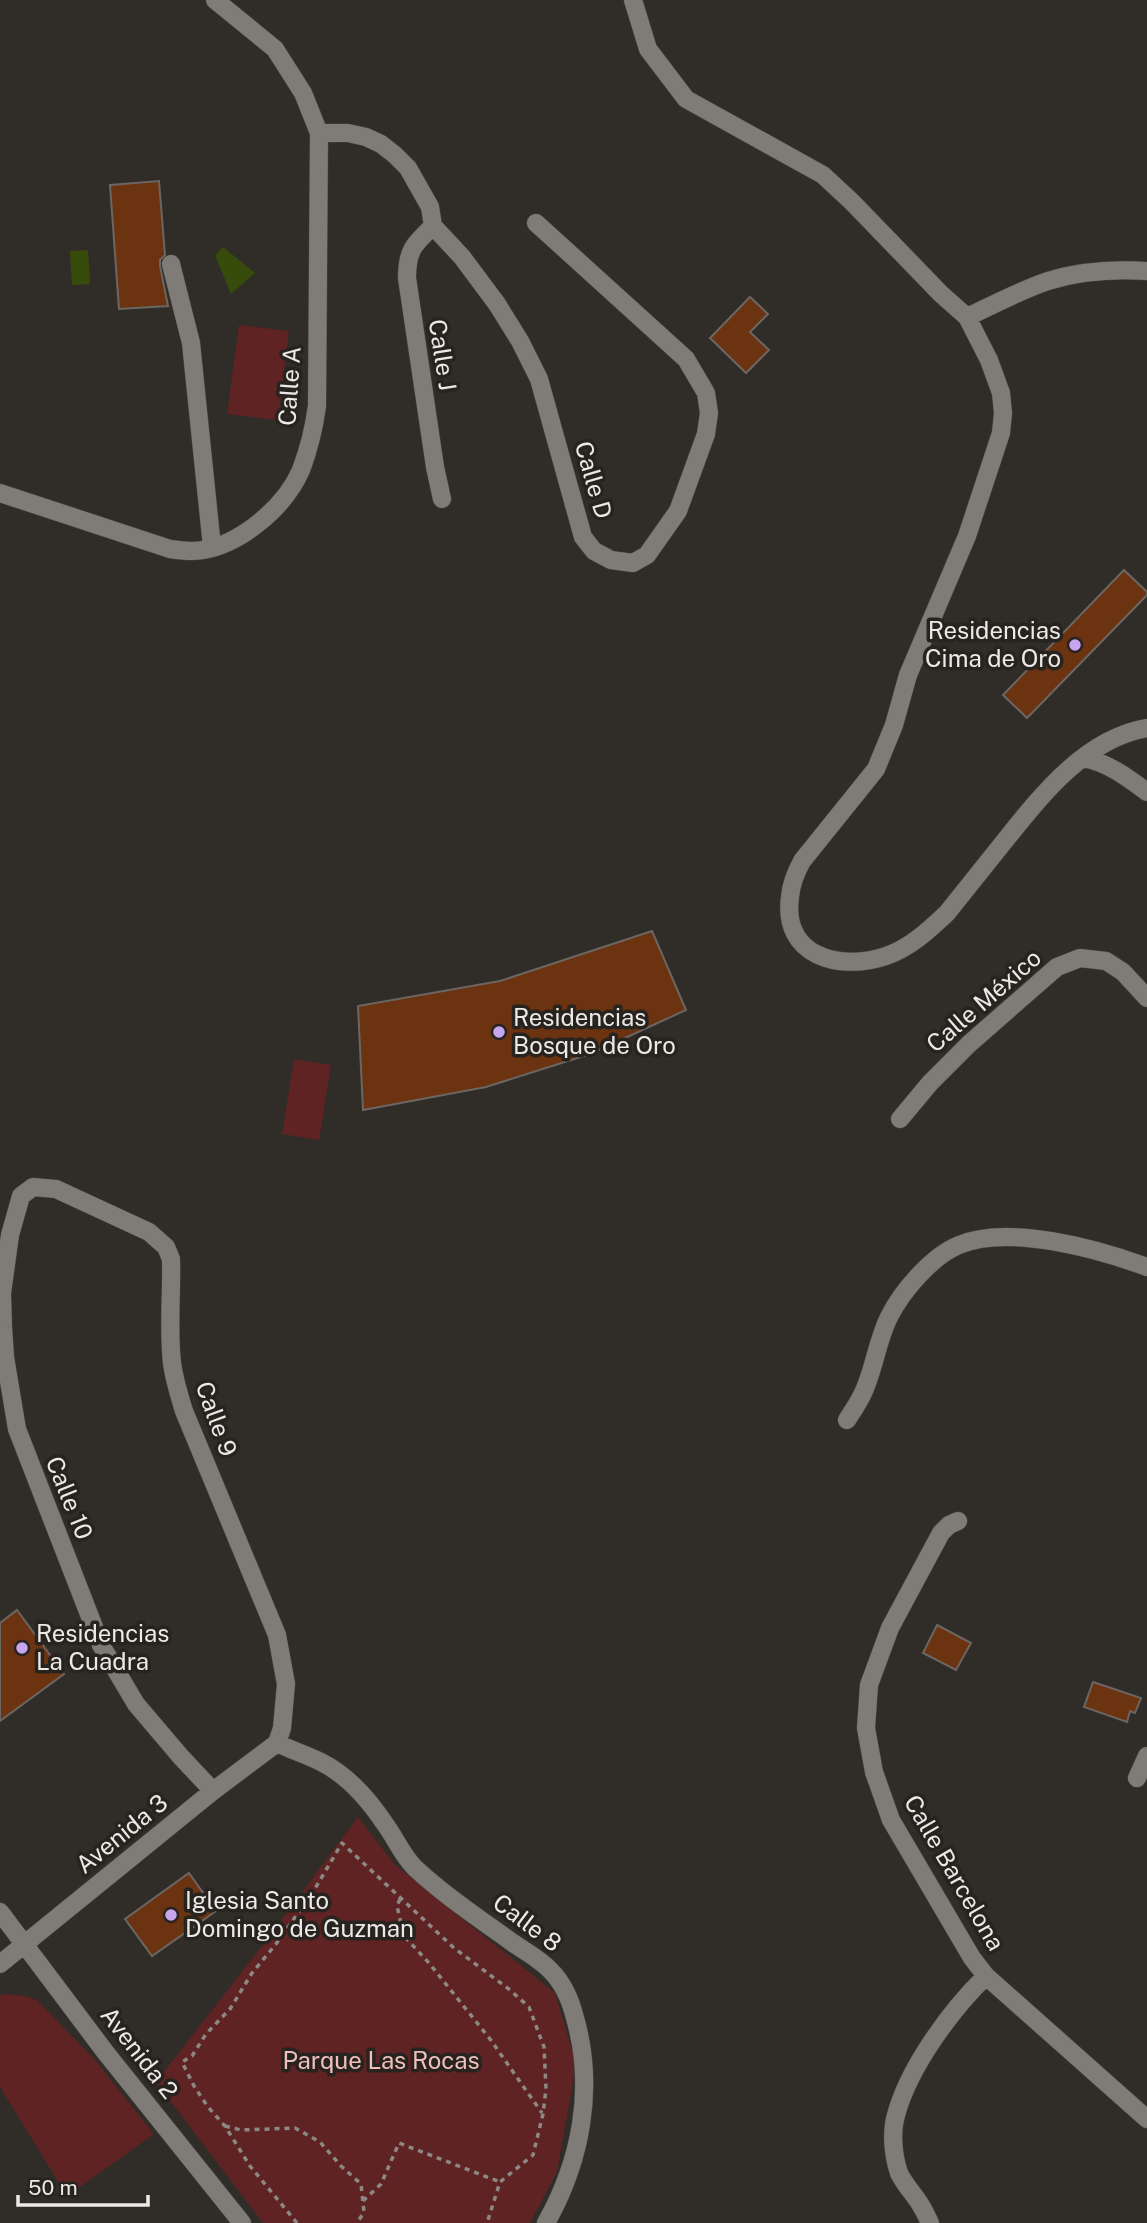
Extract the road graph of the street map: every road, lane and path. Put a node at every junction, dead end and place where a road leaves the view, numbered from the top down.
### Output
1 (215, 0) edge
2 (633, 0) edge
3 (319, 132) junction
4 (537, 223) dead end
5 (433, 226) junction
6 (171, 264) dead end
7 (1147, 271) edge
8 (967, 317) junction
9 (0, 493) edge
10 (442, 499) dead end
11 (212, 547) junction
12 (1147, 728) edge
13 (1084, 758) junction
14 (1147, 792) edge
15 (1147, 998) edge
16 (900, 1119) dead end
17 (33, 1187) joint
18 (1147, 1267) edge
19 (847, 1420) dead end
20 (958, 1521) dead end
21 (276, 1743) junction
22 (1147, 1756) edge
23 (1137, 1778) dead end
24 (213, 1791) junction
25 (400, 1899) junction
26 (0, 1912) edge
27 (24, 1945) junction
28 (0, 1964) edge
29 (986, 1976) junction
30 (543, 2114) junction
31 (1147, 2119) edge
32 (225, 2126) junction
33 (500, 2182) junction
34 (363, 2201) junction
35 (242, 2223) edge
36 (297, 2223) edge
37 (357, 2223) edge
38 (487, 2223) edge
39 (546, 2223) edge
40 (930, 2223) edge

1 - 3 street, Calle A
2 - 8 street
3 - 5 street, Calle D
3 - 11 street, Calle A
4 - 5 street, Calle D
5 - 10 street, Calle J
6 - 11 street
7 - 8 street
8 - 13 street
9 - 11 street, Calle A
12 - 13 street
13 - 14 street
15 - 16 street, Calle México
17 - 21 street, Calle 9
17 - 24 street, Calle 10
18 - 19 street
20 - 29 street, Calle Barcelona
21 - 24 street, Avenida 3
21 - 39 street, Calle 8
22 - 23 street
24 - 27 street, Avenida 3
25 - 30 path
25 - 30 path
25 - 32 path
26 - 27 street, Avenida 2
27 - 28 street, Avenida 3
27 - 35 street, Avenida 2
29 - 31 street, Calle Barcelona
29 - 40 street
30 - 33 path
32 - 34 path
32 - 36 path
33 - 34 path
33 - 38 path
34 - 37 path

